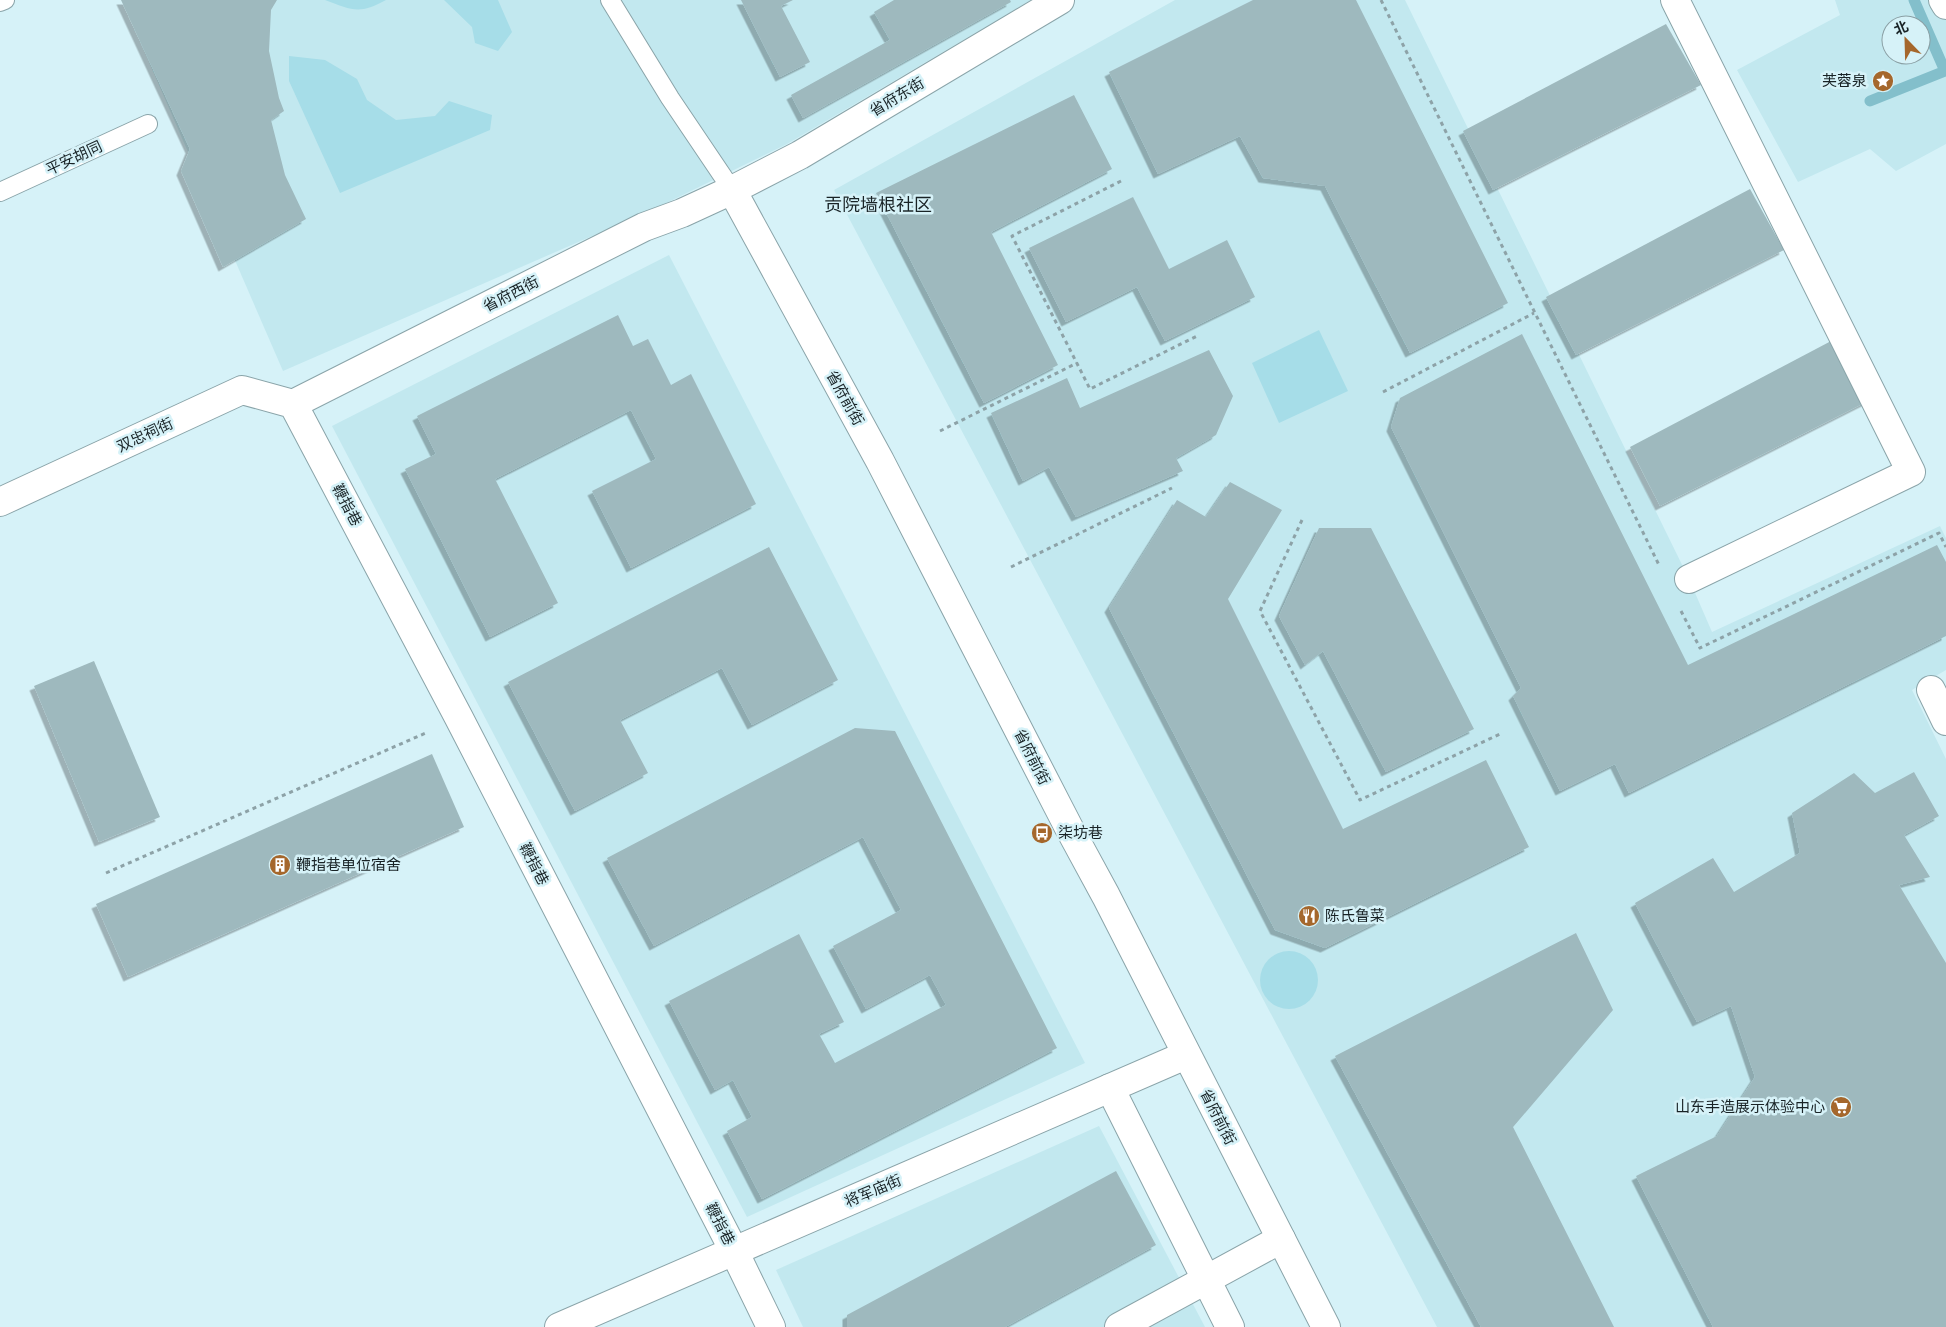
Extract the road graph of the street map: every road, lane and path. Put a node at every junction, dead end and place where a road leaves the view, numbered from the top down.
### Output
1 (5, 0) edge
2 (610, 0) edge
3 (1381, 0) edge
4 (1674, 0) edge
5 (1943, 0) edge
6 (0, 2) edge
7 (1043, 4) edge
8 (1946, 5) edge
9 (148, 124) dead end
10 (1121, 181) dead end
11 (732, 190) junction
12 (0, 192) edge
13 (1534, 313) junction
14 (1200, 335) dead end
15 (1077, 363) junction
16 (1383, 392) dead end
17 (293, 404) junction
18 (940, 431) dead end
19 (1172, 488) dead end
20 (0, 502) edge
21 (1302, 520) dead end
22 (1946, 547) edge
23 (1011, 567) dead end
24 (1661, 569) dead end
25 (1689, 579) dead end
26 (1678, 604) dead end
27 (1932, 690) dead end
28 (459, 718) junction
29 (1946, 721) edge
30 (1500, 734) dead end
31 (106, 873) dead end
32 (1186, 1055) junction
33 (1110, 1088) junction
34 (1281, 1239) junction
35 (734, 1251) junction
36 (1207, 1280) junction
37 (560, 1327) edge
38 (771, 1327) edge
39 (1119, 1327) edge
40 (1230, 1327) edge
41 (1326, 1327) edge

1 - 6 lane
2 - 11 lane
3 - 13 path
4 - 25 street
5 - 8 street
7 - 11 street, 省府东街
9 - 12 lane, 平安胡同
10 - 15 path
11 - 17 street, 省府西街
11 - 32 street, 省府前街
13 - 16 path
13 - 24 path
14 - 15 path
15 - 18 path
17 - 20 street, 双忠祠街
17 - 28 street, 鞭指巷
19 - 23 path
21 - 30 path
22 - 26 path
27 - 29 street
28 - 31 path
28 - 35 street, 鞭指巷
32 - 33 street, 将军庙街
32 - 34 street, 省府前街
33 - 35 street, 将军庙街
33 - 36 street
34 - 36 street
34 - 41 street, 省府前街
35 - 37 street, 将军庙街
35 - 38 street, 鞭指巷
36 - 39 street
36 - 40 street

